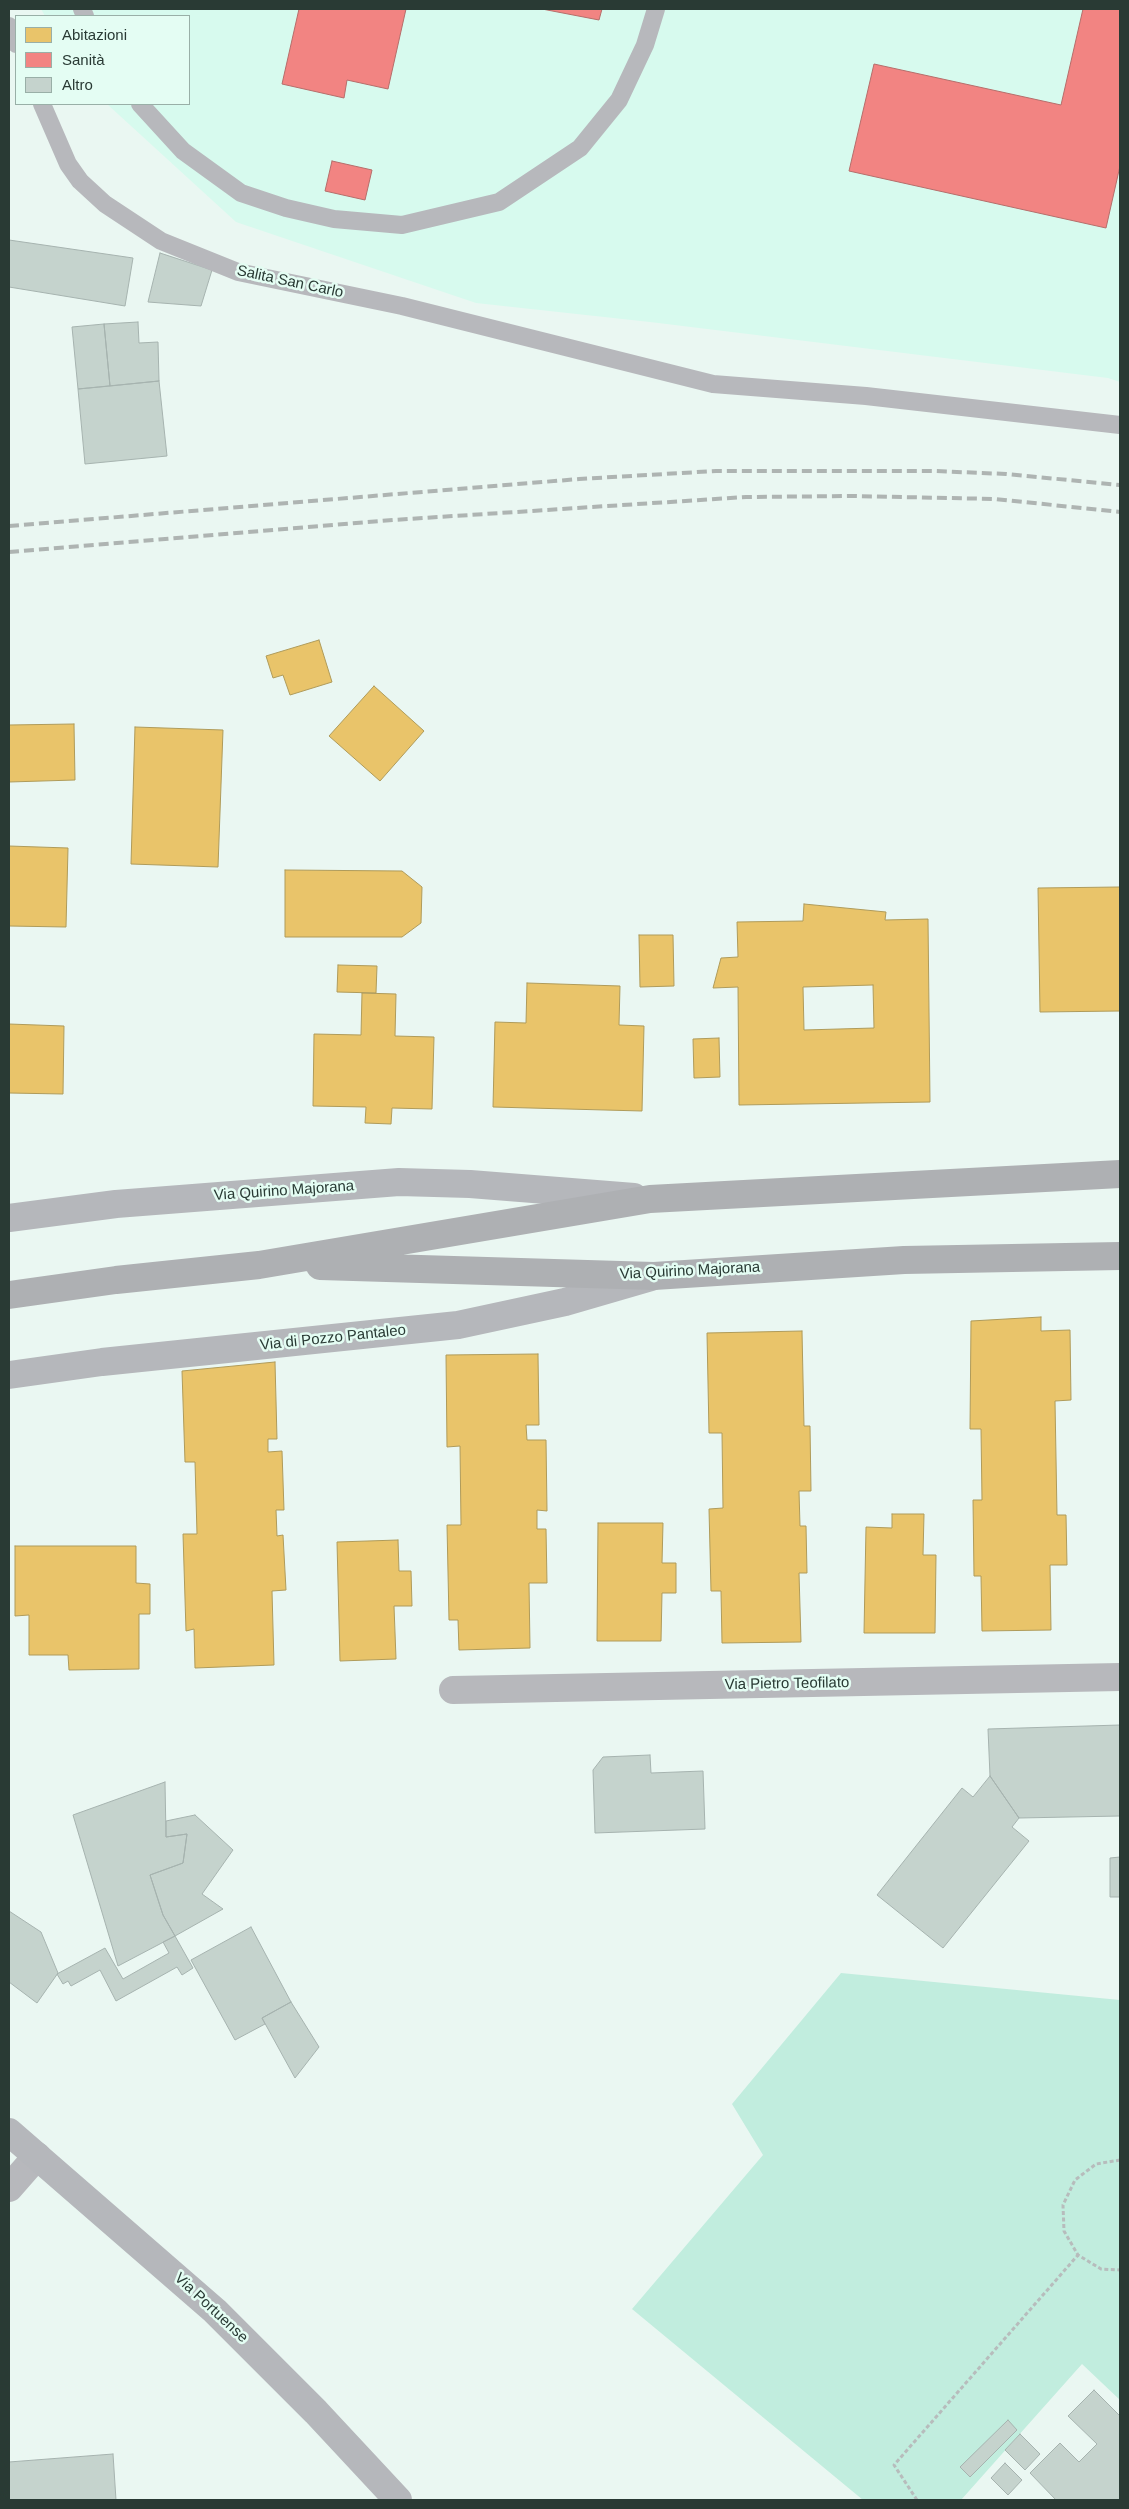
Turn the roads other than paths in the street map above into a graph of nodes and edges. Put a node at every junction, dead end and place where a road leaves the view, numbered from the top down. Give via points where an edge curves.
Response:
1 (656, 9) edge
2 (9, 26) edge
3 (15, 41) edge
4 (42, 105) edge
5 (141, 105) edge
6 (1120, 425) edge
7 (1120, 1174) edge
8 (650, 1199) junction
9 (9, 1218) edge
10 (1120, 1256) edge
11 (259, 1265) junction
12 (654, 1276) junction
13 (9, 1295) edge
14 (9, 1375) edge
15 (1120, 1677) edge
16 (453, 1690) dead end
17 (9, 2132) edge
18 (37, 2156) junction
19 (9, 2188) edge
20 (398, 2500) edge

1 - 5 lane via 645,44 619,100 580,148 498,202 402,225 334,220 241,192 183,151
2 - 3 lane
4 - 6 lane, Salita San Carlo via 68,164 80,181 105,204 160,241 238,272 402,306 713,384 866,396
7 - 8 main road, Via Quirino Majorana
8 - 9 street, Via Quirino Majorana via 470,1184 399,1182 116,1204
8 - 11 main road, Via Quirino Majorana
10 - 12 main road, Via Quirino Majorana via 904,1260
11 - 12 main road, Via Quirino Majorana
11 - 13 main road, Via Quirino Majorana
12 - 14 street, Via di Pozzo Pantaleo via 565,1302 458,1325 102,1362
15 - 16 street, Via Pietro Teofilato
17 - 18 street, Via Portuense
18 - 19 street
18 - 20 street, Via Portuense via 215,2311

